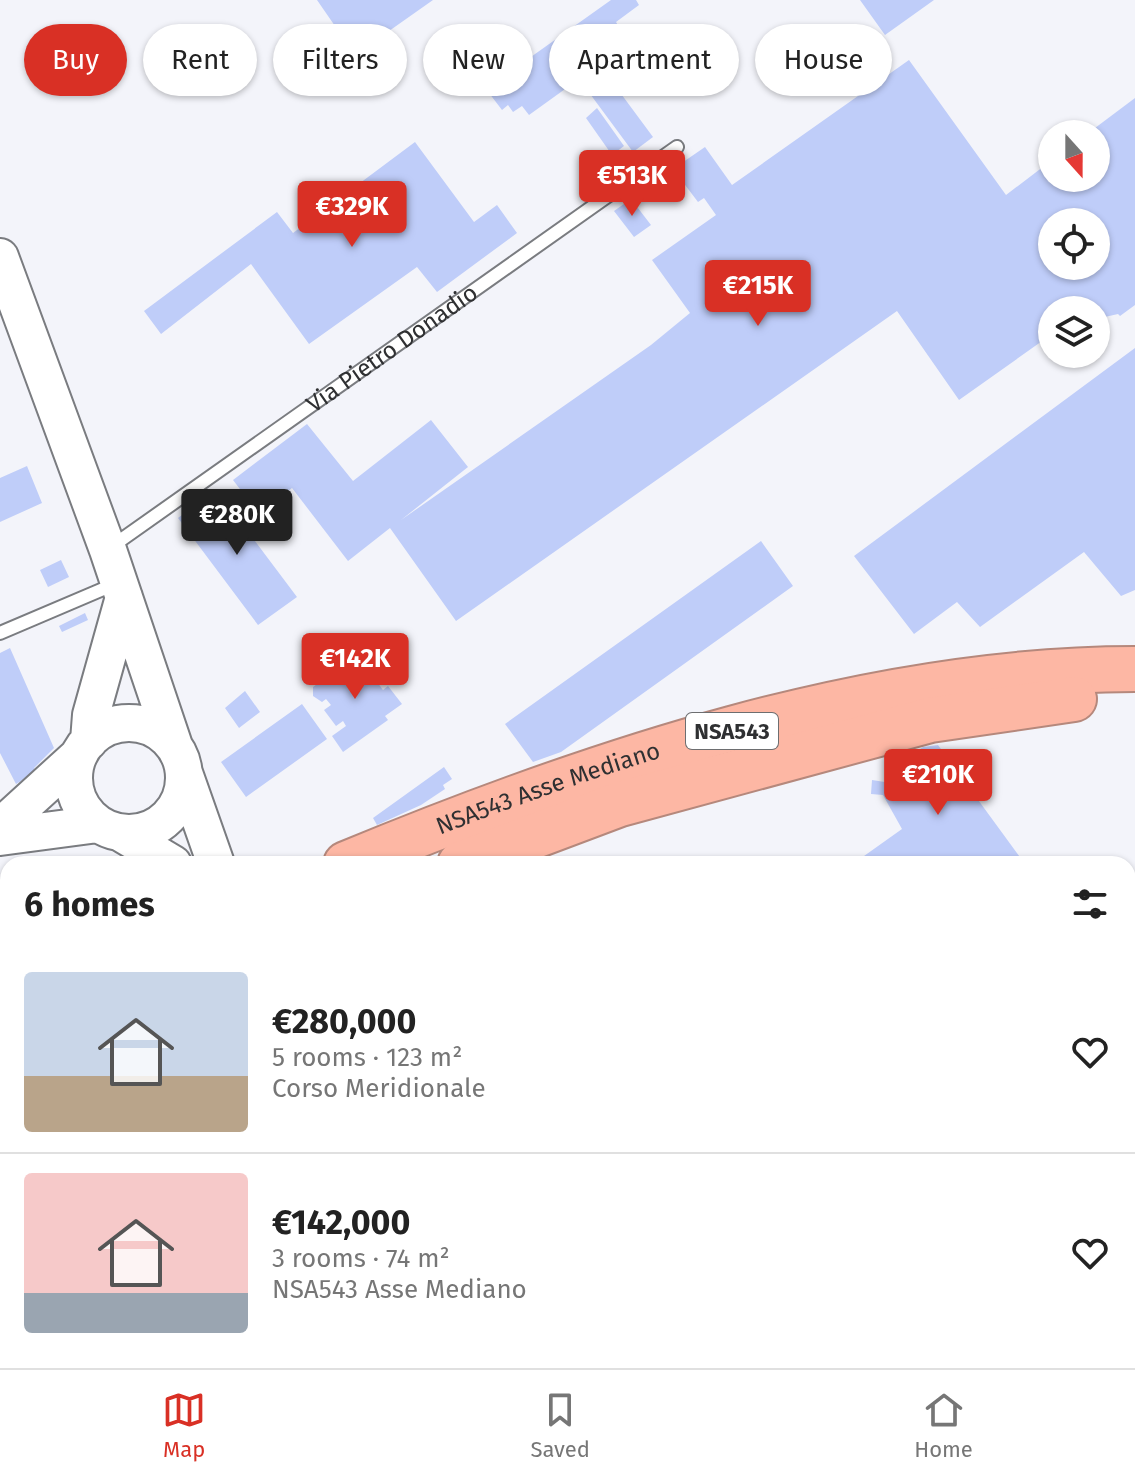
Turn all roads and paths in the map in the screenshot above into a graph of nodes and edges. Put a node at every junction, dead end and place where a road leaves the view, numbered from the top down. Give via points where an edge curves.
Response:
1 (677, 147) dead end
2 (0, 257) edge
3 (117, 576) junction
4 (0, 633) edge
5 (1135, 669) edge
6 (1135, 692) edge
7 (84, 748) junction
8 (179, 760) junction
9 (0, 827) edge
10 (109, 828) junction
11 (0, 837) edge
12 (159, 856) edge
13 (213, 856) edge
14 (365, 856) edge
15 (481, 856) edge

1 - 3 lane, Via Pietro Donadio
2 - 3 main road
3 - 4 lane, Via Pietro Donadio
3 - 7 main road
3 - 8 main road
5 - 14 highway, NSA543 Asse Mediano / NSA543 via 1081,670 883,693 637,756 454,819
6 - 15 highway, NSA543 Asse Mediano / NSA543 via 930,720 620,804
7 - 8 main road via 109,728 133,723 163,735
7 - 9 main road
7 - 10 main road via 74,781 76,793 88,815
8 - 10 main road via 183,789 167,818 153,828
8 - 13 main road
10 - 11 main road
10 - 12 main road

